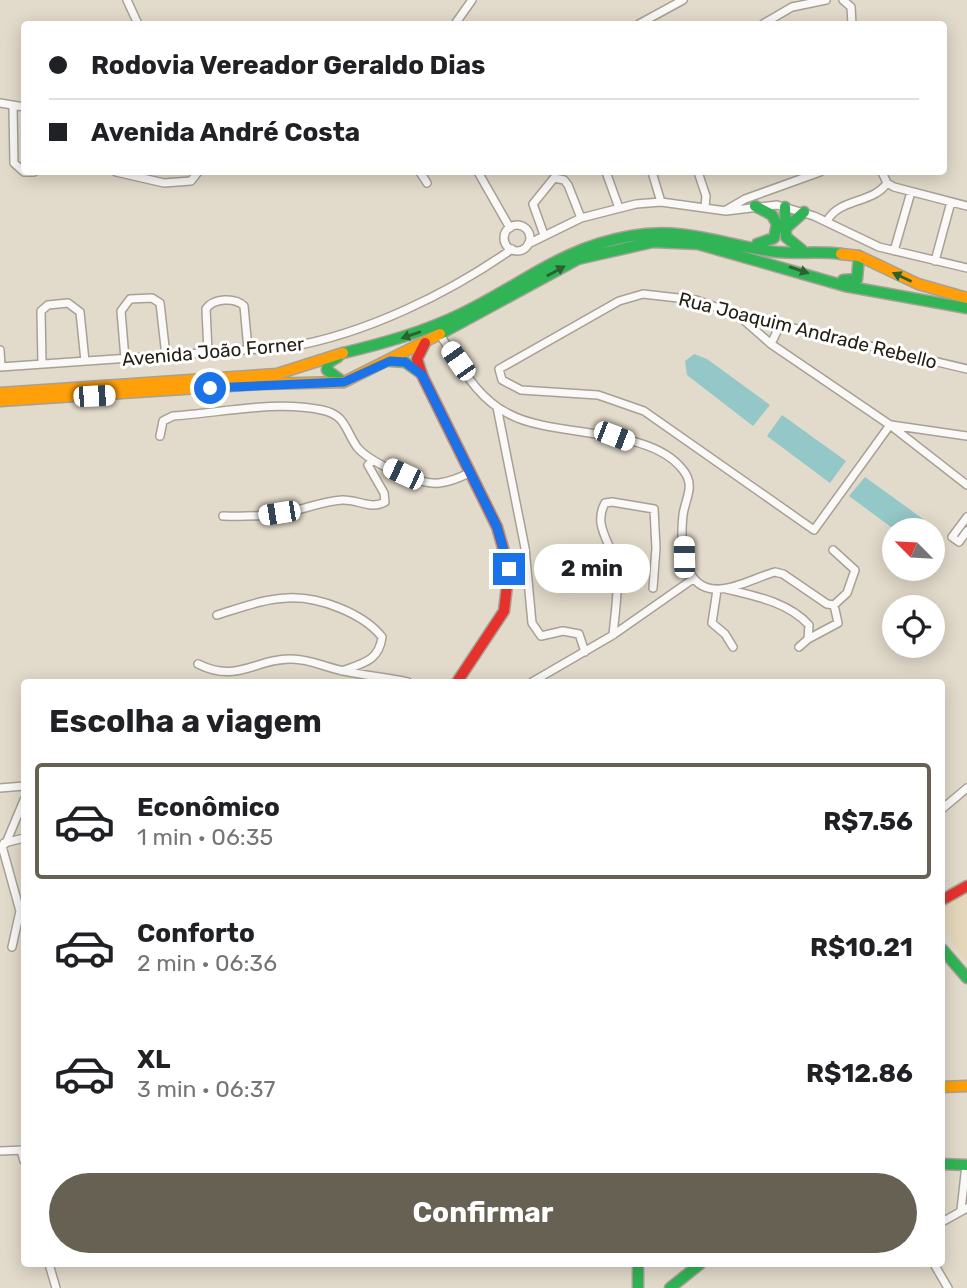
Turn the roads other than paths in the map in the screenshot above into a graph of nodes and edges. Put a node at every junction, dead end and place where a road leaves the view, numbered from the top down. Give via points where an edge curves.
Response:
1 (125, 0) edge
2 (472, 0) edge
3 (683, 0) edge
4 (825, 0) edge
5 (843, 0) edge
6 (136, 21) edge
7 (458, 21) edge
8 (644, 21) edge
9 (768, 21) edge
10 (852, 21) edge
11 (0, 103) edge
12 (13, 106) junction
13 (21, 107) edge
14 (21, 170) edge
15 (130, 175) edge
16 (196, 175) edge
17 (422, 175) edge
18 (478, 175) edge
19 (607, 175) edge
20 (653, 175) edge
21 (702, 175) edge
22 (811, 175) edge
23 (883, 175) edge
24 (427, 183) dead end
25 (887, 183) junction
26 (780, 186) junction
27 (766, 191) junction
28 (911, 192) junction
29 (661, 202) junction
30 (951, 202) junction
31 (760, 206) junction
32 (781, 206) junction
33 (967, 206) edge
34 (705, 207) junction
35 (619, 208) junction
36 (726, 211) junction
37 (804, 212) junction
38 (581, 218) junction
39 (827, 221) junction
40 (510, 228) junction
41 (785, 229) junction
42 (545, 232) junction
43 (529, 233) junction
44 (528, 244) junction
45 (738, 244) junction
46 (509, 246) junction
47 (894, 251) junction
48 (808, 253) junction
49 (859, 257) junction
50 (935, 261) junction
51 (967, 268) edge
52 (826, 279) junction
53 (967, 298) edge
54 (967, 308) edge
55 (738, 316) junction
56 (780, 325) junction
57 (440, 335) junction
58 (425, 343) junction
59 (771, 344) junction
60 (248, 349) junction
61 (0, 350) edge
62 (349, 351) junction
63 (208, 352) junction
64 (166, 356) junction
65 (125, 359) junction
66 (85, 361) junction
67 (390, 361) junction
68 (42, 364) junction
69 (1, 367) edge
70 (967, 369) edge
71 (422, 375) junction
72 (344, 382) junction
73 (0, 393) edge
74 (0, 401) edge
75 (497, 407) junction
76 (890, 425) junction
77 (160, 436) dead end
78 (967, 436) edge
79 (373, 460) junction
80 (469, 473) junction
81 (967, 485) edge
82 (223, 516) dead end
83 (967, 517) edge
84 (967, 531) edge
85 (833, 550) dead end
86 (693, 579) junction
87 (653, 587) dead end
88 (721, 589) junction
89 (834, 605) junction
90 (217, 615) dead end
91 (613, 635) junction
92 (808, 639) junction
93 (733, 647) dead end
94 (799, 647) dead end
95 (585, 652) junction
96 (198, 664) dead end
97 (342, 671) junction
98 (390, 679) edge
99 (459, 679) edge
100 (537, 679) edge
101 (21, 786) edge
102 (0, 788) edge
103 (967, 788) edge
104 (21, 806) edge
105 (945, 806) edge
106 (21, 839) edge
107 (2, 845) edge
108 (967, 886) edge
109 (945, 898) edge
110 (12, 947) dead end
111 (945, 952) edge
112 (967, 978) edge
113 (967, 1086) edge
114 (945, 1087) edge
115 (21, 1150) edge
116 (0, 1151) edge
117 (945, 1164) edge
118 (966, 1165) edge
119 (964, 1209) edge
120 (945, 1221) edge
121 (50, 1267) edge
122 (638, 1267) edge
123 (696, 1267) edge
124 (935, 1267) edge
125 (686, 1275) junction
126 (56, 1288) edge
127 (638, 1288) edge
128 (670, 1288) edge
129 (679, 1288) edge
130 (948, 1288) edge

1 - 6 street
2 - 7 street
3 - 8 street
4 - 9 street via 792,7
5 - 10 street via 851,8
11 - 12 street
12 - 13 street
12 - 14 street via 14,163
15 - 16 street via 185,183
17 - 24 street
18 - 40 street
19 - 35 street
20 - 29 street
21 - 34 street
22 - 26 street
23 - 25 street
25 - 28 street
25 - 39 street via 874,194 834,211
26 - 27 street
26 - 32 street via 772,196
27 - 31 street
27 - 36 street
28 - 30 street
28 - 47 street
29 - 34 street
29 - 35 street
30 - 33 street
30 - 50 street
31 - 32 street
31 - 36 street
31 - 45 main road via 776,219 777,232 764,244
32 - 37 street
32 - 41 main road
34 - 36 street
35 - 38 street
37 - 39 street
37 - 41 main road
38 - 42 street
38 - 42 street via 568,185 554,178 533,204
39 - 47 street
40 - 43 street via 520,225
40 - 46 street via 505,235
41 - 48 main road via 791,244
42 - 43 street
42 - 44 street
43 - 44 street
44 - 46 street via 522,250
45 - 48 main road
45 -> 62 main road via 676,233 602,243 564,255 435,327
46 - 60 street, Avenida João Forner via 492,263 353,332 322,341
47 - 50 street
48 - 49 main road
49 - 52 main road via 857,279
53 -> 49 main road via 918,284
50 - 51 street
52 - 54 main road
57 -> 52 main road via 578,259 631,245 698,244 774,261
55 - 56 street, Rua Joaquim Andrade Rebello
55 - 59 street
55 - 76 street, Rua Joaquim Andrade Rebello via 696,300 643,294 619,301 499,369 502,380 515,389 598,395 644,411 814,530
56 - 59 street
56 - 70 street, Rua Joaquim Andrade Rebello
57 - 58 main road
57 - 75 street via 464,374
58 - 67 main road
58 - 71 main road via 417,359
59 - 76 street
60 - 63 street, Avenida João Forner
60 - 63 street via 244,306 236,300 214,302 206,309
61 - 69 street
62 - 72 main road via 327,366 331,376
62 - 73 main road via 257,377
63 - 64 street, Avenida João Forner
64 - 65 street, Avenida João Forner
64 - 65 street via 160,303 152,298 130,299 121,311
65 - 66 street, Avenida João Forner
66 - 68 street, Avenida João Forner
66 - 68 street via 80,312 68,303 48,305 41,311
67 - 71 main road via 405,362
67 - 72 main road
68 - 69 street, Avenida João Forner
71 - 80 main road
72 - 74 main road
75 - 86 street via 550,426 614,436 677,463 690,490 683,515 684,557
75 - 95 street via 525,548 532,624 541,636 563,631 579,634
76 - 78 street
76 - 81 street
77 - 79 street via 163,421 173,416 283,408 321,410 341,418 357,447
79 - 80 street via 437,484
79 - 82 street via 368,466 384,493 381,505 329,501 265,516
80 - 99 main road via 502,540 510,581 504,611
83 - 84 street via 952,537 959,542
85 - 89 street via 855,570 847,593
86 - 88 street via 702,587
86 - 91 street
87 - 91 street via 654,509 605,503 600,522 615,559
88 - 89 street via 775,572
88 - 92 street via 776,603 795,613 808,624
88 - 93 street via 712,623
89 - 92 street via 838,623
90 - 97 street via 289,598 346,611 382,636 380,652 371,660
91 - 95 street
92 - 94 street
95 - 100 street
96 - 97 street via 211,671 241,672 301,659
97 - 98 street
101 - 102 street
103 - 105 street
104 - 107 street
106 - 107 street
107 - 110 street via 20,911
108 - 109 main road
111 - 112 main road
113 - 114 main road
115 - 116 street
117 - 118 main road
118 - 119 street
119 - 120 street
121 - 126 street
122 - 127 main road
123 - 125 main road
124 - 130 street
125 - 128 main road
125 - 129 main road

